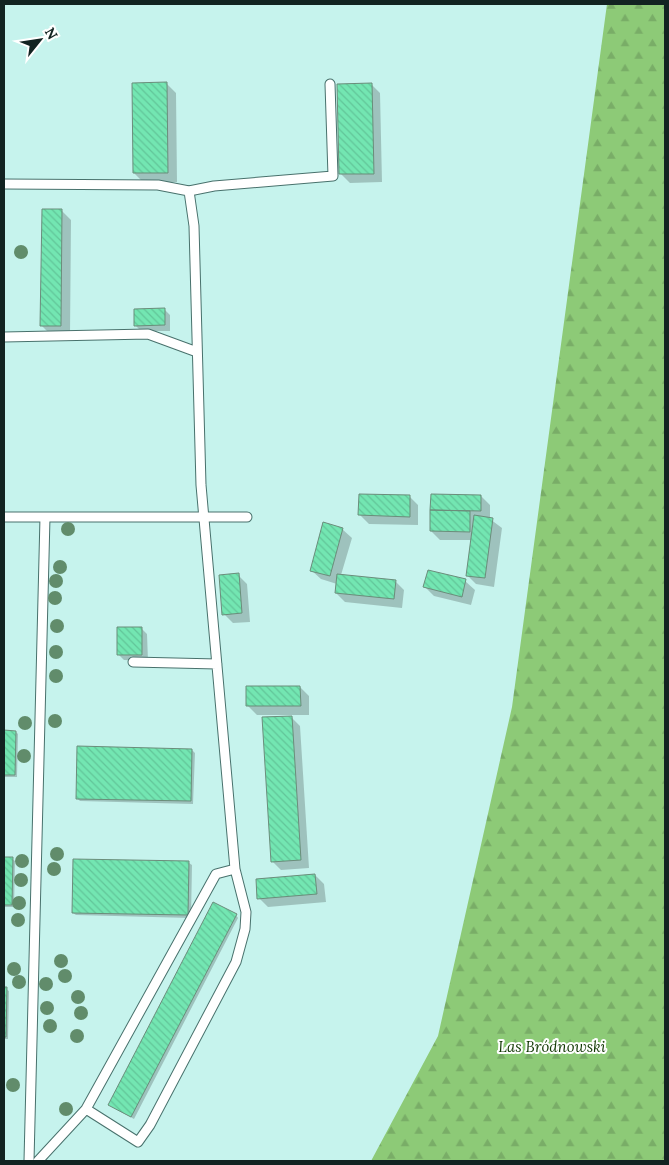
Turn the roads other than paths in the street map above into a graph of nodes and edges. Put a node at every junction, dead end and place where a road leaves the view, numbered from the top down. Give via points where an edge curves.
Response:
1 (330, 84) dead end
2 (4, 184) edge
3 (190, 190) junction
4 (4, 337) edge
5 (197, 352) junction
6 (4, 517) edge
7 (45, 517) junction
8 (203, 517) junction
9 (247, 517) dead end
10 (133, 662) dead end
11 (217, 664) junction
12 (235, 869) junction
13 (86, 1109) junction
14 (29, 1161) edge
15 (38, 1161) edge

1 - 3 lane via 333,176
2 - 3 lane via 158,185
3 - 5 lane
4 - 5 lane via 148,334
5 - 8 lane
6 - 7 lane
7 - 8 lane
7 - 14 lane
8 - 9 lane
8 - 11 lane
10 - 11 lane
11 - 12 lane
12 - 13 lane via 216,874
12 - 13 lane via 246,912 236,962 150,1125 138,1142
13 - 15 lane

